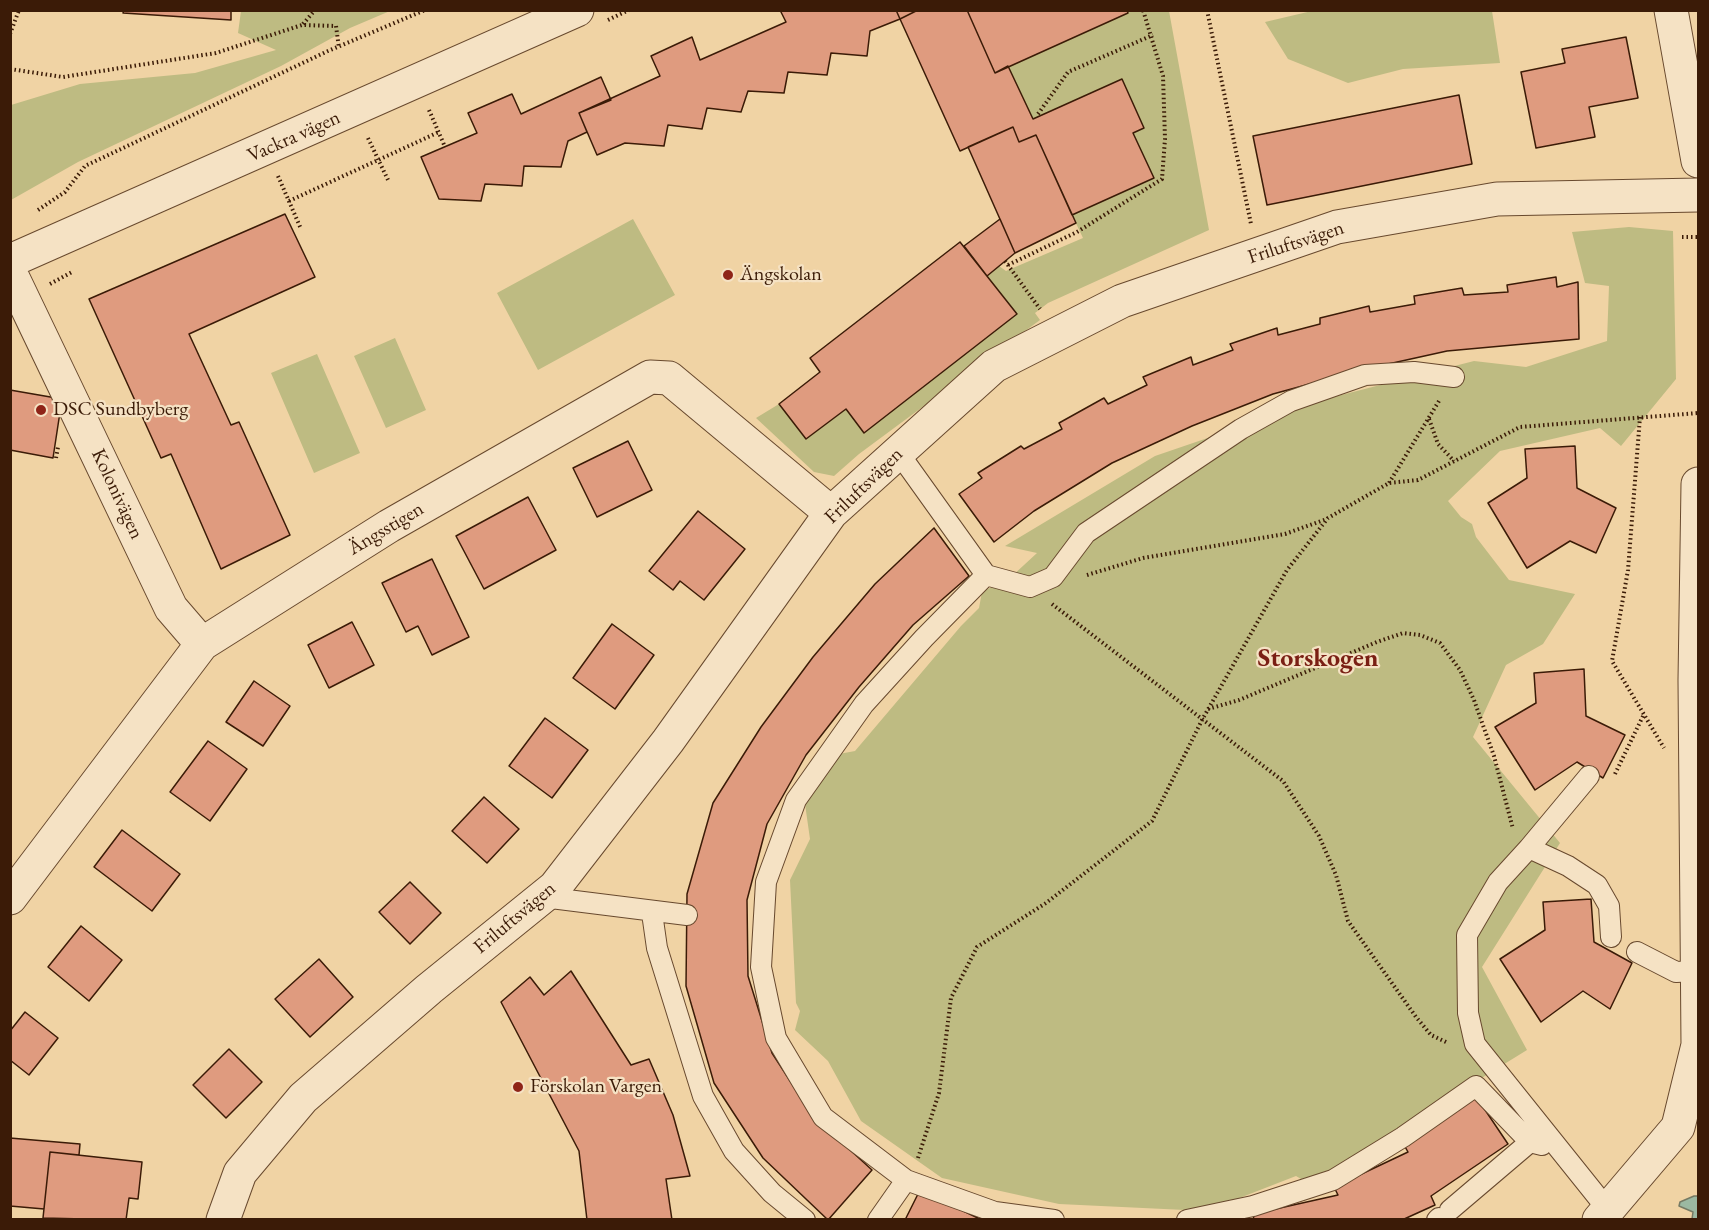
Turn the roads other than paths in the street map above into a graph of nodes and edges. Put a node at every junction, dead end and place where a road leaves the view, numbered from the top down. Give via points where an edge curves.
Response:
1 (577, 10) edge
2 (1671, 10) edge
3 (1698, 160) edge
4 (1698, 195) edge
5 (10, 261) edge
6 (10, 272) edge
7 (1454, 377) road end
8 (898, 452) junction
9 (1698, 484) edge
10 (831, 513) junction
11 (986, 575) junction
12 (202, 644) junction
13 (1589, 776) road end
14 (1528, 848) junction
15 (543, 897) junction
16 (10, 898) edge
17 (652, 913) junction
18 (687, 915) dead end
19 (1611, 937) dead end
20 (1638, 952) dead end
21 (1696, 971) junction
22 (1688, 1128) edge
23 (1530, 1142) junction
24 (1561, 1151) junction
25 (906, 1180) junction
26 (1603, 1215) edge
27 (1442, 1216) edge
28 (223, 1220) edge
29 (805, 1220) edge
30 (878, 1220) edge
31 (1054, 1220) edge
32 (1187, 1220) edge

1 - 5 street, Vackra vägen
2 - 3 street
4 - 8 street, Friluftsvägen via 1497,200 1337,227 1122,301 1058,333 994,366
6 - 12 street, Kolonivägen via 171,608
7 - 11 lane via 1414,372 1365,375 1292,401 1241,429 1086,533 1053,577 1030,587
8 - 10 street, Friluftsvägen
8 - 11 lane
9 - 21 street
10 - 12 street, Ängsstigen via 669,378 650,377 389,526
10 - 15 street, Friluftsvägen via 668,741 555,887
11 - 25 lane via 864,704 796,800 756,921 776,1038 823,1117
12 - 16 street, Ängsstigen
13 - 14 lane
14 - 19 lane via 1568,866 1597,885 1609,906
14 - 24 lane via 1498,882 1467,934 1468,1013 1476,1044
15 - 17 lane
15 - 28 street, Friluftsvägen via 303,1098 240,1173
17 - 18 lane
17 - 29 lane via 657,948 703,1096 734,1151 772,1193
20 - 21 lane via 1676,972
21 - 22 street via 1698,1045
22 - 26 street
23 - 24 lane
23 - 27 lane
23 - 32 lane via 1476,1086 1404,1137 1333,1180 1252,1206
24 - 26 lane
25 - 30 lane
25 - 31 lane via 995,1212

